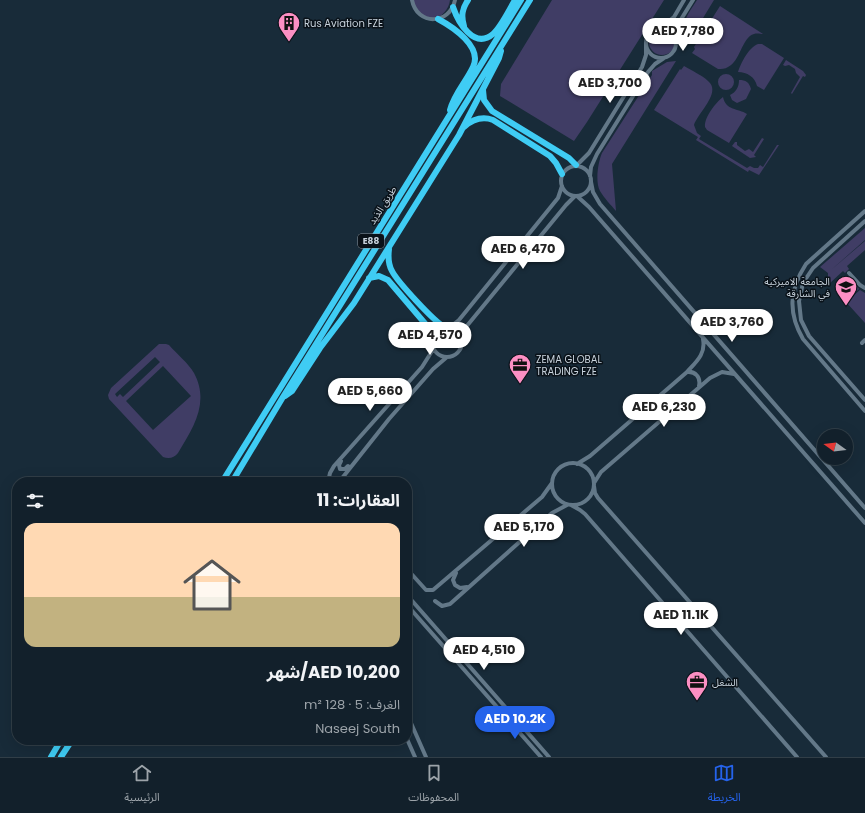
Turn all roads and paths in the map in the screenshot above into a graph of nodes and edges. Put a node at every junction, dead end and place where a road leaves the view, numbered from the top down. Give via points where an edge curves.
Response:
1 (412, 0) edge
2 (455, 0) edge
3 (468, 0) edge
4 (515, 0) edge
5 (521, 0) edge
6 (530, 0) edge
7 (684, 0) edge
8 (693, 0) edge
9 (453, 8) junction
10 (438, 19) junction
11 (660, 28) junction
12 (465, 30) junction
13 (676, 38) junction
14 (646, 43) junction
15 (501, 46) junction
16 (664, 58) junction
17 (484, 86) junction
18 (449, 116) junction
19 (459, 135) junction
20 (576, 165) junction
21 (562, 174) junction
22 (590, 176) junction
23 (591, 182) junction
24 (562, 186) junction
25 (576, 196) junction
26 (865, 211) edge
27 (865, 221) edge
28 (389, 246) junction
29 (849, 273) dead end
30 (369, 278) junction
31 (865, 288) edge
32 (447, 328) junction
33 (702, 337) junction
34 (433, 338) junction
35 (461, 339) junction
36 (434, 348) junction
37 (447, 356) junction
38 (687, 372) junction
39 (736, 375) junction
40 (699, 386) junction
41 (283, 397) junction
42 (865, 400) edge
43 (865, 411) edge
44 (347, 451) junction
45 (356, 459) junction
46 (577, 464) junction
47 (225, 477) edge
48 (235, 477) edge
49 (329, 477) edge
50 (342, 477) edge
51 (552, 483) junction
52 (594, 485) junction
53 (569, 505) junction
54 (865, 508) edge
55 (865, 523) edge
56 (463, 565) junction
57 (412, 575) edge
58 (476, 581) junction
59 (412, 601) edge
60 (435, 601) dead end
61 (412, 611) edge
62 (412, 725) edge
63 (58, 745) edge
64 (69, 745) edge
65 (410, 745) edge
66 (51, 757) edge
67 (62, 757) edge
68 (415, 757) edge
69 (426, 757) edge
70 (541, 757) edge
71 (549, 757) edge
72 (797, 757) edge
73 (826, 757) edge

1 - 10 street via 421,15 429,19
2 - 9 street
3 - 12 highway via 462,15
4 - 12 highway via 491,36 476,38
5 - 18 highway, طريق الذيد / E88
6 - 15 highway, طريق الذيد / E88
7 - 11 street via 674,17
8 - 13 street via 680,22
9 - 10 street via 447,15
9 - 12 highway
10 - 18 highway via 461,35 475,58 473,67 453,101
11 - 13 street via 668,29
11 - 14 street via 652,31
13 - 16 street via 675,50
14 - 16 street via 648,52 660,59
14 - 20 street via 646,56 642,67 589,153
15 - 17 highway via 499,58
15 - 41 highway, طريق الذيد / E88
16 - 22 street via 655,64 644,78 597,154
17 - 19 highway
17 - 20 highway via 484,100 492,111
18 - 47 highway, طريق الذيد / E88
19 - 21 highway via 473,120 494,120 550,156
19 - 28 highway
20 - 21 street via 568,167
20 - 22 street via 584,168
21 - 24 street
22 - 23 street
23 - 25 street via 585,192
23 - 54 street via 600,204
24 - 25 street via 567,193
24 - 32 street via 558,198 459,320
25 - 33 street via 589,207
25 - 35 street via 566,204 466,327
26 - 43 street via 806,264 799,274 792,296 794,318 803,339
27 - 42 street via 812,268 803,283 799,301 801,320 809,336
28 - 30 highway
28 - 32 highway via 388,262 393,274 435,321
29 - 31 street
30 - 34 highway via 379,276 388,280 428,326
30 - 41 highway via 349,311 320,348 292,391
32 - 34 street via 436,332
32 - 35 street via 458,332
33 - 38 street via 704,345 701,356
33 - 39 street
34 - 36 street
35 - 37 street via 459,350
36 - 37 street via 439,354
36 - 44 street via 425,362
37 - 45 street
38 - 40 street via 696,374 700,381
38 - 46 street via 590,456
39 - 40 street via 718,373
39 - 55 street
40 - 52 street via 601,472
41 - 48 highway, طريق الذيد / E88
44 - 45 street via 339,464 340,468 346,469
44 - 49 street via 332,468
45 - 50 street
46 - 51 street via 567,464 559,469
46 - 52 street via 590,472
51 - 53 street via 554,495
51 - 56 street via 542,497
52 - 53 street via 588,499 580,504
52 - 73 street via 598,498
53 - 58 street via 552,513
53 - 72 street via 585,514
56 - 57 street via 430,591
56 - 58 street via 454,576 455,585 464,588
58 - 60 street via 448,605 442,606
59 - 71 street
61 - 70 street
62 - 69 street
63 - 66 highway
64 - 67 highway
65 - 68 street

